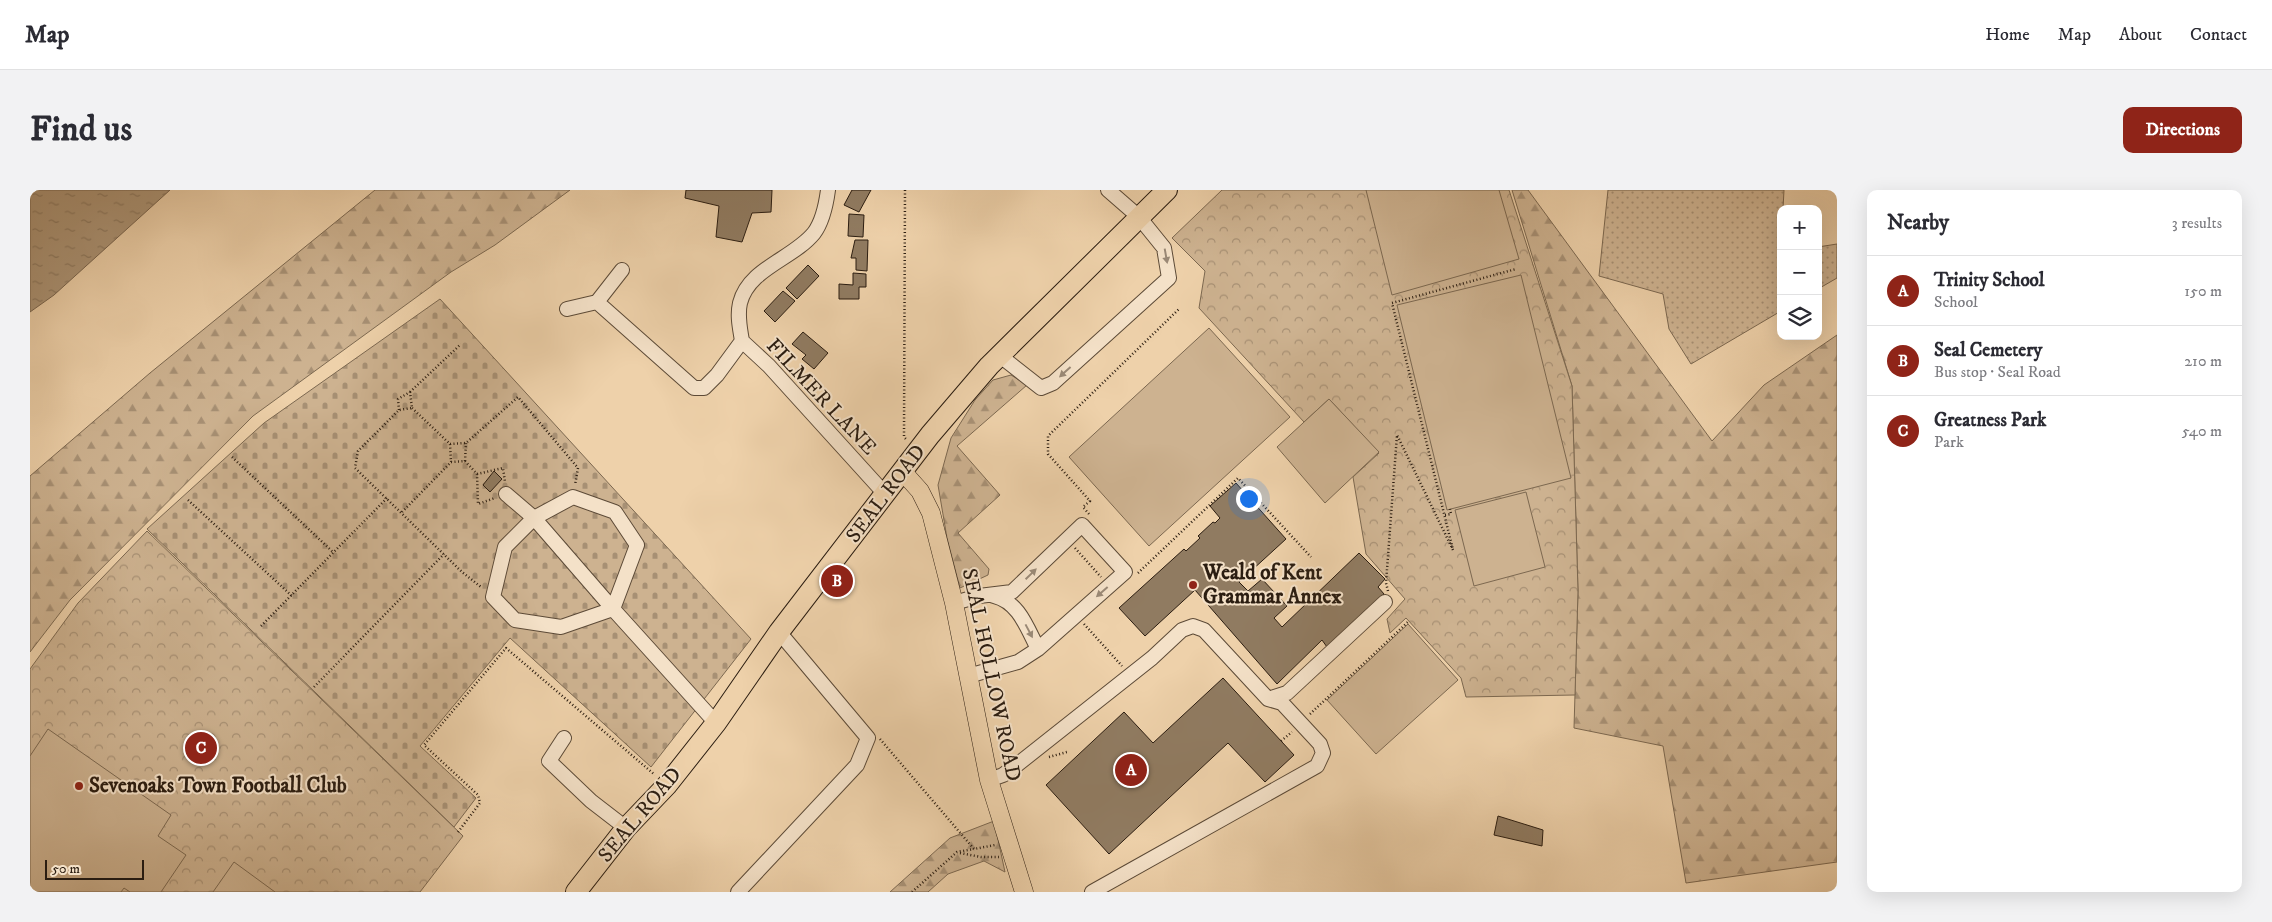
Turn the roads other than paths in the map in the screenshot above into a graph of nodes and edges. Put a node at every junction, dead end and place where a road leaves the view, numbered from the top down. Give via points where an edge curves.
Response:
1 (828, 190) edge
2 (1108, 190) edge
3 (1167, 190) edge
4 (1139, 217) junction
5 (622, 270) dead end
6 (597, 302) junction
7 (568, 309) dead end
8 (742, 341) junction
9 (1000, 355) junction
10 (903, 472) junction
11 (506, 494) road end
12 (886, 495) junction
13 (534, 518) junction
14 (991, 595) junction
15 (1386, 602) road end
16 (954, 603) junction
17 (613, 609) junction
18 (779, 632) junction
19 (1038, 649) junction
20 (968, 676) junction
21 (1268, 699) junction
22 (716, 723) junction
23 (564, 738) dead end
24 (989, 780) junction
25 (626, 828) junction
26 (576, 892) edge
27 (738, 892) edge
28 (1024, 892) edge
29 (1092, 892) edge

1 - 8 street via 826,208 814,232 795,251 763,270 745,290 738,316
2 - 4 street
3 - 4 highway, SEAL ROAD
4 - 9 highway, SEAL ROAD
4 -> 9 street via 1164,248 1169,278 1053,383 1041,388
5 - 6 street
6 - 7 street
6 - 8 street, FILMER LANE via 694,388 704,388 711,382
8 - 12 street, FILMER LANE via 769,366
9 - 10 highway, SEAL ROAD
10 - 12 highway, SEAL ROAD
10 - 16 main road, SEAL HOLLOW ROAD via 920,491 931,513
11 - 13 street
12 - 18 highway, SEAL ROAD
13 - 17 street
13 - 17 street via 573,497 615,512 636,545
13 - 17 street via 505,547 493,596 515,620 560,627
14 - 16 street
14 -> 19 street via 1011,602
14 -> 19 street via 1012,592 1082,526 1125,572
15 - 21 street via 1287,693
16 - 20 main road, SEAL HOLLOW ROAD
17 - 22 street
18 - 22 highway, SEAL ROAD
18 - 27 street via 868,738 857,764
19 - 20 street via 1018,662
20 - 24 main road, SEAL HOLLOW ROAD
21 - 24 street via 1204,630 1193,626 1182,630 1018,764
21 - 29 street via 1282,703 1320,744 1323,753 1317,766
22 - 25 highway, SEAL ROAD via 667,785
23 - 25 street via 549,761 591,801
24 - 28 main road, SEAL HOLLOW ROAD
25 - 26 highway, SEAL ROAD

